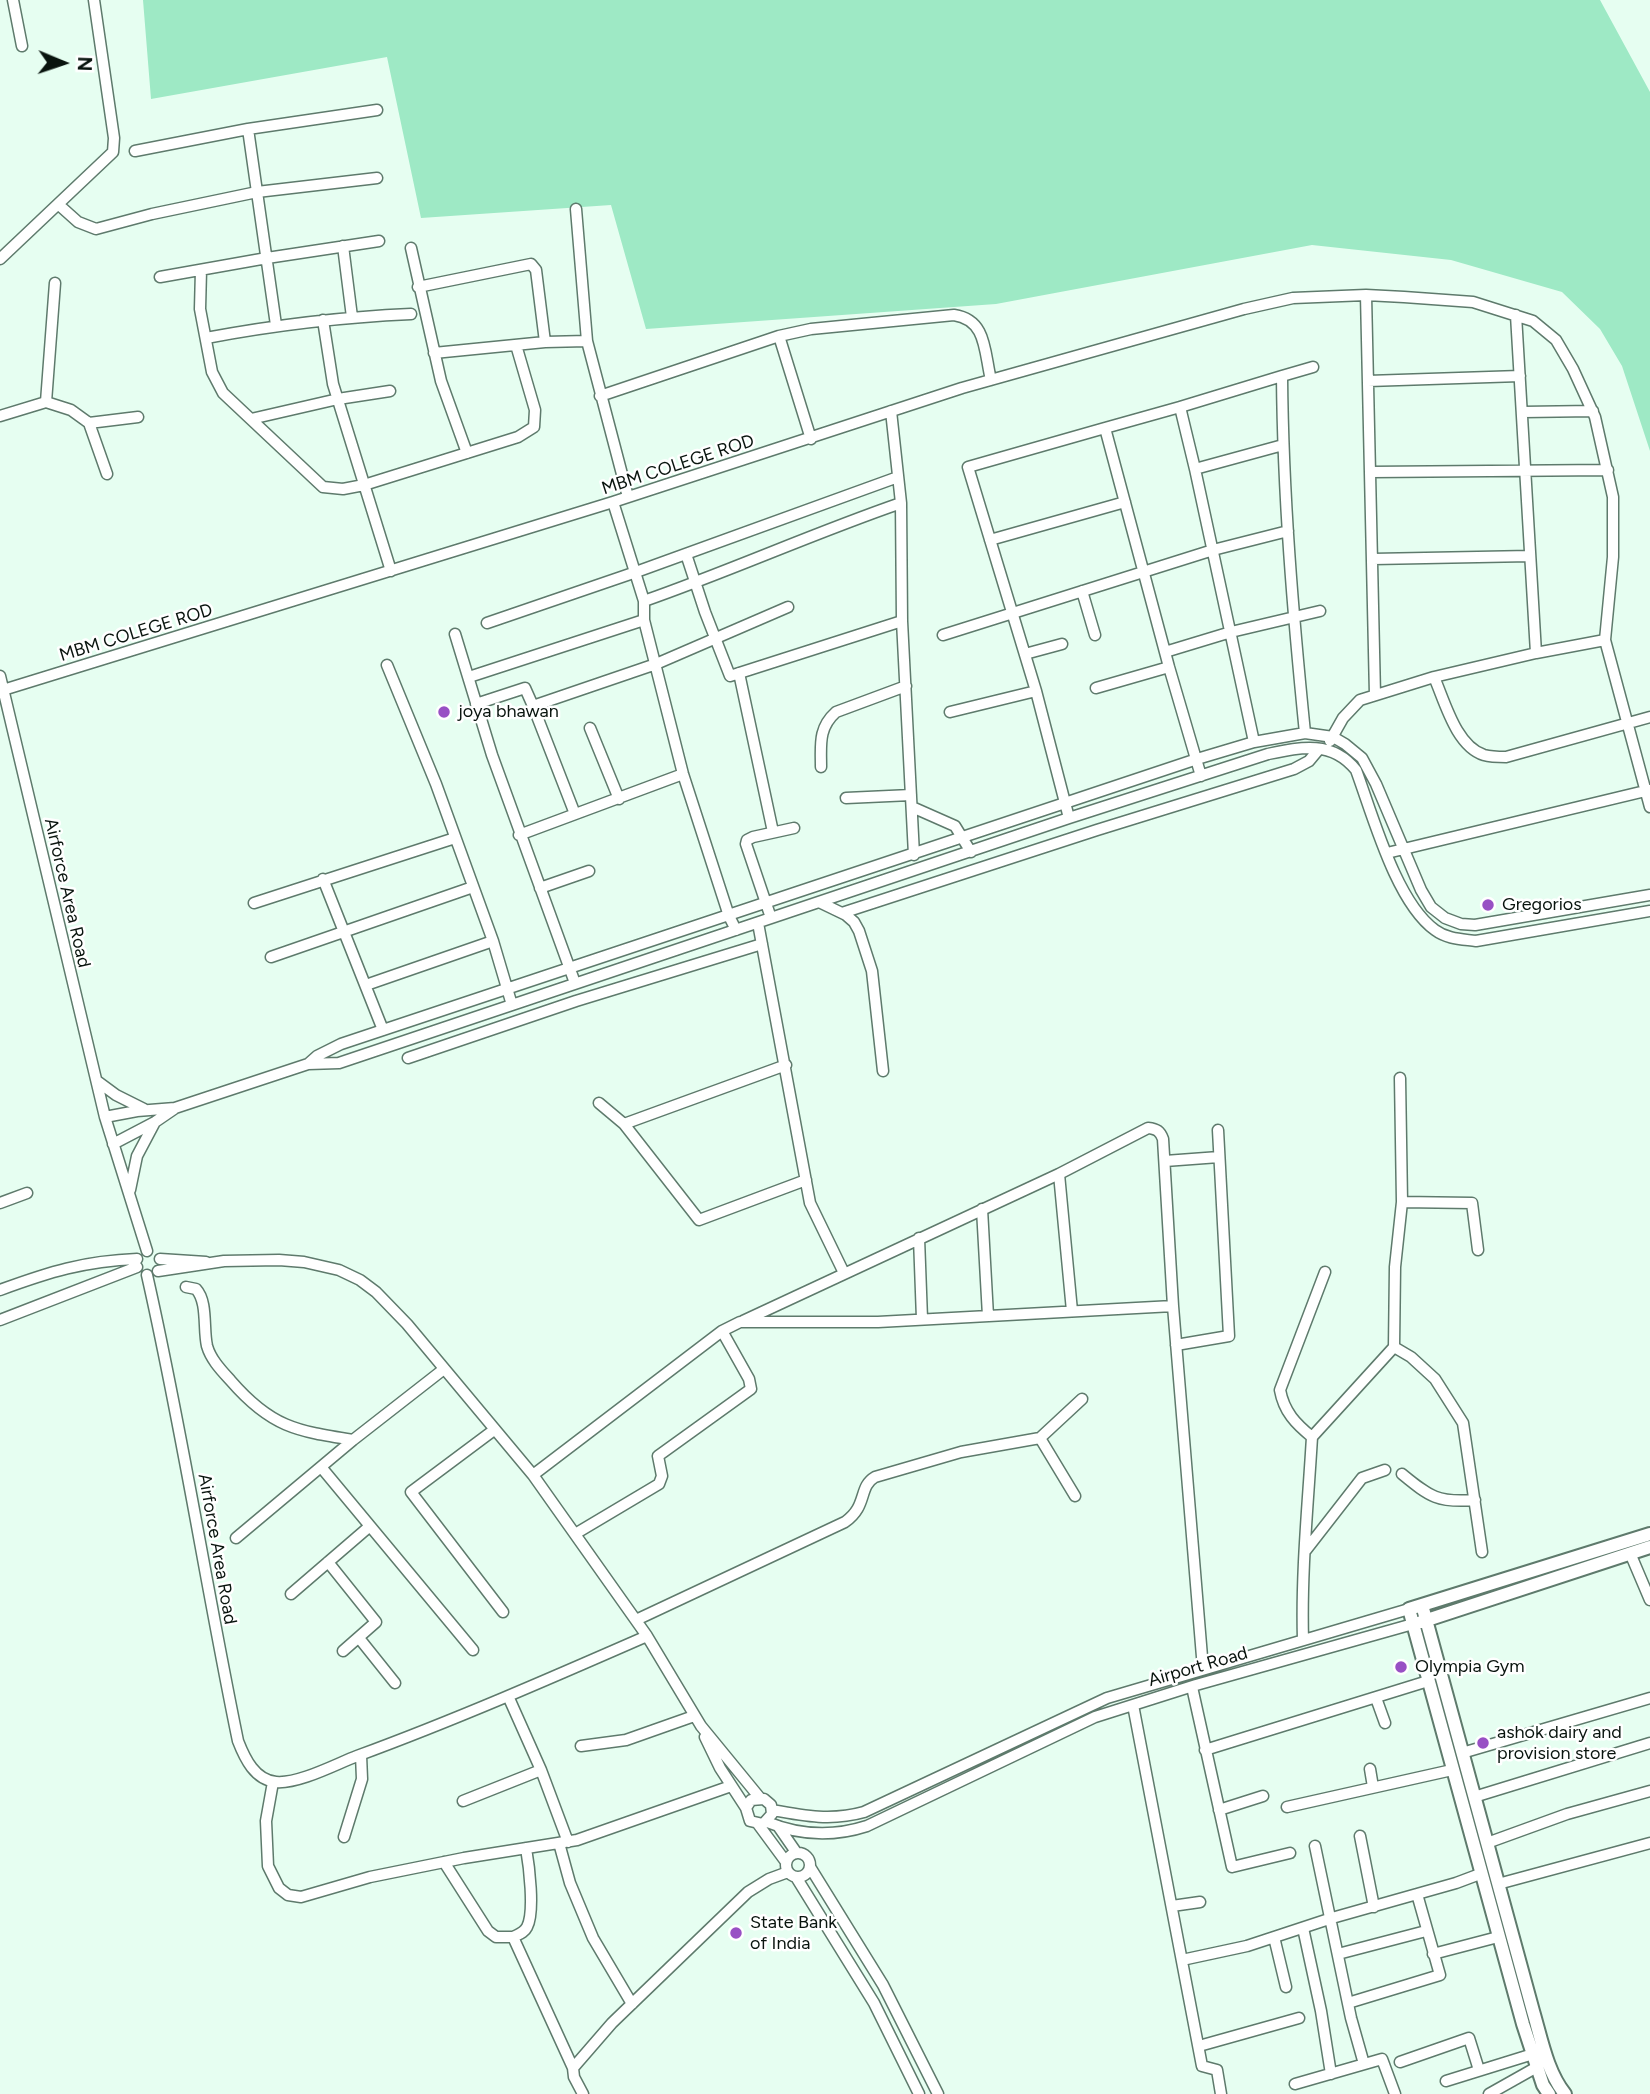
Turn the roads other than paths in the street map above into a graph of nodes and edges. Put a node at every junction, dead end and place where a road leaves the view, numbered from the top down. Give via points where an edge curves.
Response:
1 (13, 0) edge
2 (94, 0) edge
3 (22, 46) dead end
4 (377, 110) dead end
5 (248, 129) junction
6 (135, 152) dead end
7 (377, 178) dead end
8 (257, 192) junction
9 (59, 205) junction
10 (576, 209) dead end
11 (379, 241) dead end
12 (344, 246) junction
13 (411, 248) dead end
14 (267, 258) junction
15 (0, 259) edge
16 (201, 270) junction
17 (160, 277) dead end
18 (55, 284) dead end
19 (418, 287) junction
20 (1366, 295) junction
21 (411, 314) dead end
22 (1516, 315) junction
23 (352, 317) junction
24 (323, 320) junction
25 (276, 325) junction
26 (779, 336) junction
27 (206, 338) junction
28 (587, 341) junction
29 (545, 342) junction
30 (516, 345) junction
31 (435, 353) junction
32 (1313, 367) dead end
33 (1282, 376) junction
34 (1520, 376) junction
35 (991, 380) junction
36 (1368, 381) junction
37 (390, 391) dead end
38 (600, 396) junction
39 (338, 399) junction
40 (46, 402) junction
41 (1180, 407) junction
42 (891, 411) junction
43 (1592, 411) junction
44 (1523, 412) junction
45 (0, 416) edge
46 (138, 417) dead end
47 (251, 419) junction
48 (89, 423) junction
49 (1105, 428) junction
50 (811, 439) junction
51 (1283, 445) junction
52 (467, 453) junction
53 (1195, 469) junction
54 (1608, 470) junction
55 (1371, 472) junction
56 (1526, 472) junction
57 (107, 474) dead end
58 (898, 477) junction
59 (363, 485) junction
60 (628, 497) junction
61 (613, 502) junction
62 (1125, 502) junction
63 (901, 503) junction
64 (1288, 531) junction
65 (990, 540) junction
66 (1213, 550) junction
67 (686, 554) junction
68 (1530, 556) junction
69 (1373, 559) junction
70 (391, 571) junction
71 (636, 572) junction
72 (1143, 573) junction
73 (694, 583) junction
74 (1082, 591) junction
75 (644, 601) junction
76 (789, 607) dead end
77 (1320, 611) dead end
78 (1012, 612) junction
79 (1293, 617) junction
80 (644, 620) junction
81 (902, 621) junction
82 (487, 623) dead end
83 (1231, 632) junction
84 (455, 634) dead end
85 (943, 635) dead end
86 (1096, 635) dead end
87 (715, 638) junction
88 (1605, 640) junction
89 (1062, 644) dead end
90 (1165, 652) junction
91 (1536, 653) junction
92 (1025, 654) junction
93 (387, 664) dead end
94 (656, 664) junction
95 (1168, 667) junction
96 (739, 673) junction
97 (0, 676) edge
98 (469, 677) junction
99 (1434, 677) junction
100 (906, 686) junction
101 (1096, 688) dead end
102 (4, 690) junction
103 (1036, 691) junction
104 (1375, 695) junction
105 (476, 704) junction
106 (533, 706) junction
107 (950, 712) dead end
108 (1650, 716) edge
109 (1626, 722) junction
110 (590, 728) dead end
111 (1305, 733) junction
112 (1333, 737) junction
113 (1254, 742) junction
114 (1322, 749) junction
115 (1197, 759) junction
116 (821, 767) dead end
117 (683, 774) junction
118 (1202, 776) junction
119 (1161, 789) junction
120 (1648, 790) edge
121 (911, 795) junction
122 (846, 798) dead end
123 (619, 799) junction
124 (1065, 805) junction
125 (912, 807) junction
126 (1650, 807) edge
127 (1167, 808) junction
128 (575, 814) junction
129 (1069, 818) junction
130 (794, 828) dead end
131 (773, 832) junction
132 (519, 835) junction
133 (455, 838) junction
134 (964, 838) junction
135 (1403, 849) junction
136 (971, 852) junction
137 (1387, 853) junction
138 (914, 855) junction
139 (589, 871) dead end
140 (323, 879) junction
141 (473, 887) junction
142 (540, 888) junction
143 (1650, 895) edge
144 (819, 902) junction
145 (254, 903) dead end
146 (765, 903) junction
147 (1650, 911) edge
148 (842, 914) junction
149 (729, 916) junction
150 (771, 918) junction
151 (758, 923) junction
152 (736, 930) junction
153 (344, 932) junction
154 (493, 941) junction
155 (762, 944) junction
156 (271, 957) dead end
157 (569, 968) junction
158 (573, 984) junction
159 (366, 985) junction
160 (505, 989) junction
161 (576, 1001) junction
162 (512, 1005) junction
163 (383, 1030) junction
164 (408, 1058) dead end
165 (308, 1064) junction
166 (786, 1065) junction
167 (883, 1070) dead end
168 (1401, 1078) dead end
169 (96, 1081) junction
170 (599, 1103) dead end
171 (175, 1108) junction
172 (148, 1110) junction
173 (105, 1117) junction
174 (155, 1122) junction
175 (624, 1124) junction
176 (1218, 1130) dead end
177 (113, 1144) junction
178 (1219, 1157) junction
179 (1165, 1161) junction
180 (1059, 1174) junction
181 (806, 1180) junction
182 (27, 1193) dead end
183 (129, 1195) junction
184 (1402, 1202) junction
185 (0, 1203) edge
186 (982, 1209) junction
187 (919, 1238) junction
188 (1478, 1250) dead end
189 (146, 1251) junction
190 (160, 1259) junction
191 (210, 1262) junction
192 (137, 1263) junction
193 (158, 1271) junction
194 (1325, 1272) dead end
195 (844, 1273) junction
196 (147, 1275) junction
197 (186, 1287) dead end
198 (0, 1290) edge
199 (1173, 1306) junction
200 (1072, 1311) junction
201 (988, 1316) junction
202 (0, 1320) edge
203 (922, 1320) junction
204 (740, 1322) junction
205 (722, 1331) junction
206 (1176, 1345) junction
207 (1394, 1347) junction
208 (444, 1369) junction
209 (1082, 1399) dead end
210 (495, 1430) junction
211 (1040, 1437) junction
212 (1312, 1437) junction
213 (353, 1440) junction
214 (321, 1467) junction
215 (1385, 1470) dead end
216 (1402, 1474) dead end
217 (533, 1475) junction
218 (1075, 1496) dead end
219 (1475, 1500) junction
220 (370, 1526) junction
221 (575, 1534) junction
222 (1650, 1534) edge
223 (236, 1538) dead end
224 (1650, 1547) edge
225 (1306, 1550) junction
226 (1482, 1552) dead end
227 (1630, 1553) junction
228 (328, 1562) junction
229 (291, 1594) dead end
230 (1650, 1600) edge
231 (1416, 1607) junction
232 (503, 1612) dead end
233 (636, 1620) junction
234 (1420, 1622) junction
235 (647, 1636) junction
236 (359, 1638) junction
237 (1303, 1640) junction
238 (473, 1650) dead end
239 (343, 1651) dead end
240 (1203, 1669) junction
241 (1428, 1681) junction
242 (395, 1683) dead end
243 (1192, 1686) junction
244 (508, 1696) junction
245 (1376, 1698) junction
246 (1650, 1698) edge
247 (1133, 1705) junction
248 (694, 1716) junction
249 (1385, 1723) dead end
250 (702, 1726) junction
251 (1650, 1743) edge
252 (581, 1746) dead end
253 (1205, 1750) junction
254 (1462, 1753) junction
255 (360, 1755) junction
256 (1370, 1769) dead end
257 (541, 1770) junction
258 (1452, 1770) junction
259 (273, 1782) junction
260 (731, 1786) junction
261 (1373, 1787) junction
262 (1650, 1791) edge
263 (1263, 1796) dead end
264 (1474, 1797) junction
265 (760, 1798) junction
266 (463, 1801) dead end
267 (1287, 1807) dead end
268 (746, 1808) junction
269 (772, 1810) junction
270 (1219, 1810) junction
271 (763, 1823) junction
272 (778, 1826) junction
273 (1360, 1836) dead end
274 (344, 1837) dead end
275 (563, 1842) junction
276 (1487, 1843) junction
277 (1650, 1843) edge
278 (1315, 1846) dead end
279 (526, 1847) junction
280 (796, 1852) junction
281 (1290, 1853) dead end
282 (444, 1862) junction
283 (810, 1867) junction
284 (790, 1870) junction
285 (1480, 1874) junction
286 (1498, 1885) junction
287 (1417, 1894) junction
288 (1200, 1902) dead end
289 (1172, 1906) junction
290 (1374, 1908) junction
291 (1332, 1918) junction
292 (1303, 1928) junction
293 (1426, 1931) junction
294 (513, 1937) junction
295 (1274, 1937) junction
296 (1498, 1937) junction
297 (1338, 1954) junction
298 (1433, 1954) junction
299 (1182, 1960) junction
300 (1286, 1987) dead end
301 (1348, 2003) junction
302 (632, 2004) junction
303 (1299, 2018) dead end
304 (1199, 2046) junction
305 (1535, 2060) junction
306 (1400, 2062) dead end
307 (1364, 2064) junction
308 (573, 2068) junction
309 (1479, 2070) junction
310 (1331, 2074) junction
311 (1446, 2081) dead end
312 (1295, 2084) dead end
313 (583, 2094) edge
314 (919, 2094) edge
315 (937, 2094) edge
316 (1221, 2094) edge
317 (1395, 2094) edge
318 (1489, 2094) edge
319 (1549, 2094) edge
320 (1565, 2094) edge

1 - 3 street
2 - 9 street via 113,152
4 - 5 street
5 - 6 street
5 - 8 street
7 - 8 street
8 - 9 street via 96,229 78,222
8 - 14 street
9 - 15 street
10 - 28 street
11 - 12 street
12 - 14 street
12 - 23 street
13 - 19 street
14 - 16 street
14 - 25 street
16 - 17 street
16 - 27 street via 200,309
18 - 40 street
19 - 29 street via 531,264 536,270
19 - 31 street
20 - 22 street, MBM COLEGE ROD via 1473,302
20 - 35 street, MBM COLEGE ROD via 1293,298 1244,309
20 - 36 street
21 - 23 street
22 - 34 street
22 - 43 street, MBM COLEGE ROD via 1556,340
23 - 24 street
24 - 25 street
24 - 39 street
25 - 27 street
26 - 35 street via 897,319 968,317 978,327
26 - 38 street
26 - 50 street
27 - 47 street via 217,383
28 - 29 street
28 - 38 street
29 - 30 street
30 - 31 street
30 - 52 street via 535,410 534,427
31 - 52 street
32 - 33 street
33 - 41 street
33 - 51 street
34 - 36 street
34 - 44 street
35 - 42 street, MBM COLEGE ROD
36 - 55 street
37 - 39 street
38 - 60 street
39 - 47 street
39 - 59 street
40 - 45 street
40 - 48 street via 71,410
41 - 49 street
41 - 53 street
42 - 50 street, MBM COLEGE ROD
42 - 58 street
43 - 44 street
43 - 54 street, MBM COLEGE ROD
44 - 56 street
46 - 48 street
47 - 59 street via 323,488
48 - 57 street
49 - 62 street
49 - 65 street via 968,467
50 - 60 street, MBM COLEGE ROD
51 - 53 street
51 - 64 street
52 - 59 street
53 - 66 street
54 - 56 street
54 - 88 street, MBM COLEGE ROD via 1615,525
55 - 56 street
55 - 69 street
56 - 68 street
58 - 63 street
58 - 67 street
59 - 70 street
60 - 61 street, MBM COLEGE ROD
61 - 70 street, MBM COLEGE ROD
61 - 71 street
62 - 65 street
62 - 72 street
63 - 73 street
63 - 81 street
64 - 66 street
64 - 79 street
65 - 78 street
66 - 72 street
66 - 83 street
67 - 71 street
67 - 73 street
68 - 69 street
68 - 91 street
69 - 104 street
70 - 102 street, MBM COLEGE ROD
71 - 75 street
71 - 82 street
72 - 74 street
72 - 90 street
73 - 75 street
73 - 87 street
74 - 78 street
74 - 86 street
75 - 80 street
76 - 87 street
77 - 79 street
78 - 85 street
78 - 92 street
79 - 83 street
79 - 111 street
80 - 94 street
80 - 98 street
81 - 96 street
81 - 100 street
83 - 90 street
83 - 113 street
84 - 98 street
87 - 94 street
87 - 96 street via 730,676
88 - 91 street
88 - 109 street, MBM COLEGE ROD
89 - 92 street
90 - 95 street
91 - 99 street
92 - 103 street
93 - 133 street
94 - 106 street
94 - 117 street
95 - 101 street
95 - 115 street
96 - 131 street
97 - 102 street, Airforce Area Road
98 - 105 street
99 - 104 street
99 - 109 street via 1458,731 1482,754 1506,757
100 - 116 street via 835,712 820,734
100 - 121 street
102 - 169 street, Airforce Area Road
103 - 107 street
103 - 124 street
104 - 112 street via 1350,708
105 - 106 street via 525,688
105 - 132 street
106 - 128 street
108 - 109 street
109 - 120 street, MBM COLEGE ROD
110 - 123 street
111 - 112 street
111 - 113 street
112 - 114 street
112 - 135 street via 1362,758
113 - 115 street
114 - 118 street via 1268,754
114 - 127 street via 1294,769
114 - 137 street via 1339,754 1356,771
115 - 118 street
115 - 124 street
117 - 123 street
117 - 149 street
118 - 119 street
119 - 127 street
119 - 129 street
120 - 126 street, MBM COLEGE ROD
120 - 135 street
121 - 122 street
121 - 125 street
123 - 128 street
124 - 129 street
124 - 134 street
125 - 134 street via 949,822
125 - 138 street
127 - 148 street
128 - 132 street
129 - 136 street
130 - 131 street
131 - 146 street via 752,837 746,844
132 - 142 street
133 - 140 street
133 - 141 street
134 - 136 street
134 - 138 street
135 - 137 street
135 - 143 street via 1431,907 1461,924
136 - 144 street
137 - 147 street via 1418,915 1452,939 1476,941
138 - 146 street
139 - 142 street
140 - 145 street
140 - 153 street
141 - 153 street
141 - 154 street
142 - 157 street
144 - 148 street
144 - 150 street
146 - 149 street
146 - 150 street
148 - 167 street via 859,931 872,971
149 - 152 street
149 - 157 street
150 - 151 street
151 - 152 street
151 - 155 street
152 - 158 street
153 - 156 street
153 - 159 street
154 - 159 street
154 - 160 street
155 - 161 street
155 - 166 street
157 - 158 street
157 - 160 street
158 - 161 street
158 - 162 street
159 - 163 street
160 - 162 street
160 - 163 street
161 - 164 street
162 - 165 street via 338,1063
163 - 165 street via 341,1044
165 - 171 street
166 - 175 street
166 - 181 street
168 - 184 street
169 - 172 street
169 - 173 street, Airforce Area Road
170 - 175 street
171 - 172 street
171 - 174 street
172 - 173 street
173 - 177 street, Airforce Area Road
174 - 177 street
174 - 183 street via 137,1156
175 - 181 street via 699,1220
176 - 178 street
177 - 183 street, Airforce Area Road
178 - 179 street
178 - 206 street via 1229,1336
179 - 180 street via 1160,1132 1148,1128
179 - 199 street
180 - 186 street
180 - 200 street
181 - 195 street via 810,1203
182 - 185 street
183 - 189 street, Airforce Area Road
184 - 188 street via 1472,1203
184 - 207 street
186 - 187 street
186 - 201 street
187 - 195 street
187 - 203 street
189 - 190 street via 155,1252
189 - 192 street
190 - 191 street
190 - 193 street
191 - 193 street
191 - 208 street via 304,1262 360,1280 407,1324
192 - 196 street
192 - 198 street via 101,1260 54,1270
192 - 202 street
193 - 196 street
194 - 212 street via 1280,1390 1294,1422
195 - 204 street
196 - 259 street, Airforce Area Road via 239,1741 251,1767
197 - 213 street via 196,1289 201,1297 211,1356 246,1398 281,1424
199 - 200 street
199 - 206 street
200 - 201 street
201 - 203 street
203 - 204 street
204 - 205 street
205 - 217 street
205 - 221 street via 751,1389 657,1456 662,1476 659,1484
206 - 240 street
207 - 212 street
207 - 219 street via 1435,1379 1463,1423
208 - 210 street
208 - 213 street
209 - 211 street
210 - 217 street
210 - 232 street via 411,1492
211 - 218 street
211 - 233 street via 961,1452 875,1477 864,1487 854,1516 845,1522
212 - 225 street
213 - 214 street
214 - 220 street
214 - 223 street
215 - 225 street via 1362,1478
216 - 219 street via 1426,1493 1448,1502
217 - 221 street
219 - 226 street
220 - 228 street
220 - 238 street
221 - 233 street
222 - 231 main road, Airport Road
224 - 227 main road, Airport Road
225 - 237 street via 1301,1584
227 - 230 street
227 - 234 main road, Airport Road
228 - 229 street
228 - 236 street via 376,1622
231 - 234 main road
231 - 237 street, Airport Road
233 - 235 street
234 - 241 main road
234 - 243 street, Airport Road
234 - 254 main road
235 - 244 street
235 - 248 street
236 - 239 street
236 - 242 street
237 - 240 street, Airport Road
240 - 269 street, Airport Road via 1107,1698 864,1811 831,1818
241 - 245 street
241 - 258 main road
243 - 247 street, Airport Road
243 - 253 street
244 - 255 street
244 - 257 street
245 - 249 street
245 - 253 street
246 - 254 street
247 - 272 street, Airport Road via 1095,1717 867,1826 820,1834
247 - 289 street
248 - 250 street
248 - 252 street via 626,1740
250 - 260 street
250 - 265 street
251 - 264 street
253 - 270 street
254 - 264 main road
255 - 259 street via 306,1776
255 - 274 street via 362,1779
256 - 261 street
257 - 266 street
257 - 275 street
258 - 261 street
258 - 285 main road
259 - 282 street via 266,1821 268,1866 288,1895 301,1897
260 - 268 street
260 - 275 street
261 - 267 street
262 - 276 street
263 - 270 street
264 - 276 main road
265 - 268 street via 751,1800
265 - 269 street
268 - 271 street via 750,1821
269 - 271 street
270 - 281 street via 1232,1867
271 - 272 street, Airport Road
271 - 284 street
272 - 280 street
273 - 290 street
275 - 279 street
275 - 302 street via 570,1883 593,1938
276 - 286 main road
277 - 286 street
278 - 291 street
279 - 282 street
279 - 294 street via 528,1922 523,1932
280 - 283 street via 809,1858
280 - 284 street via 788,1857
282 - 294 street via 488,1931 496,1937
283 - 284 street via 805,1875
283 - 315 street via 883,1985
284 - 302 street via 748,1892
284 - 314 street via 874,2004
285 - 287 street
285 - 296 main road
286 - 320 main road via 1548,2060
287 - 290 street
287 - 293 street
288 - 289 street
289 - 299 street
290 - 291 street
291 - 292 street
291 - 297 street
292 - 295 street
292 - 310 street
293 - 297 street
293 - 298 street
294 - 308 street
295 - 299 street
295 - 300 street
296 - 298 street
296 - 305 main road
297 - 301 street
298 - 301 street via 1440,1975
299 - 304 street
301 - 307 street
302 - 308 street
303 - 304 street
304 - 316 street via 1202,2066 1217,2070
305 - 309 street
305 - 318 street
305 - 319 main road
306 - 309 street via 1469,2038
307 - 310 street
307 - 317 street via 1382,2059
308 - 313 street
309 - 311 street
310 - 312 street

